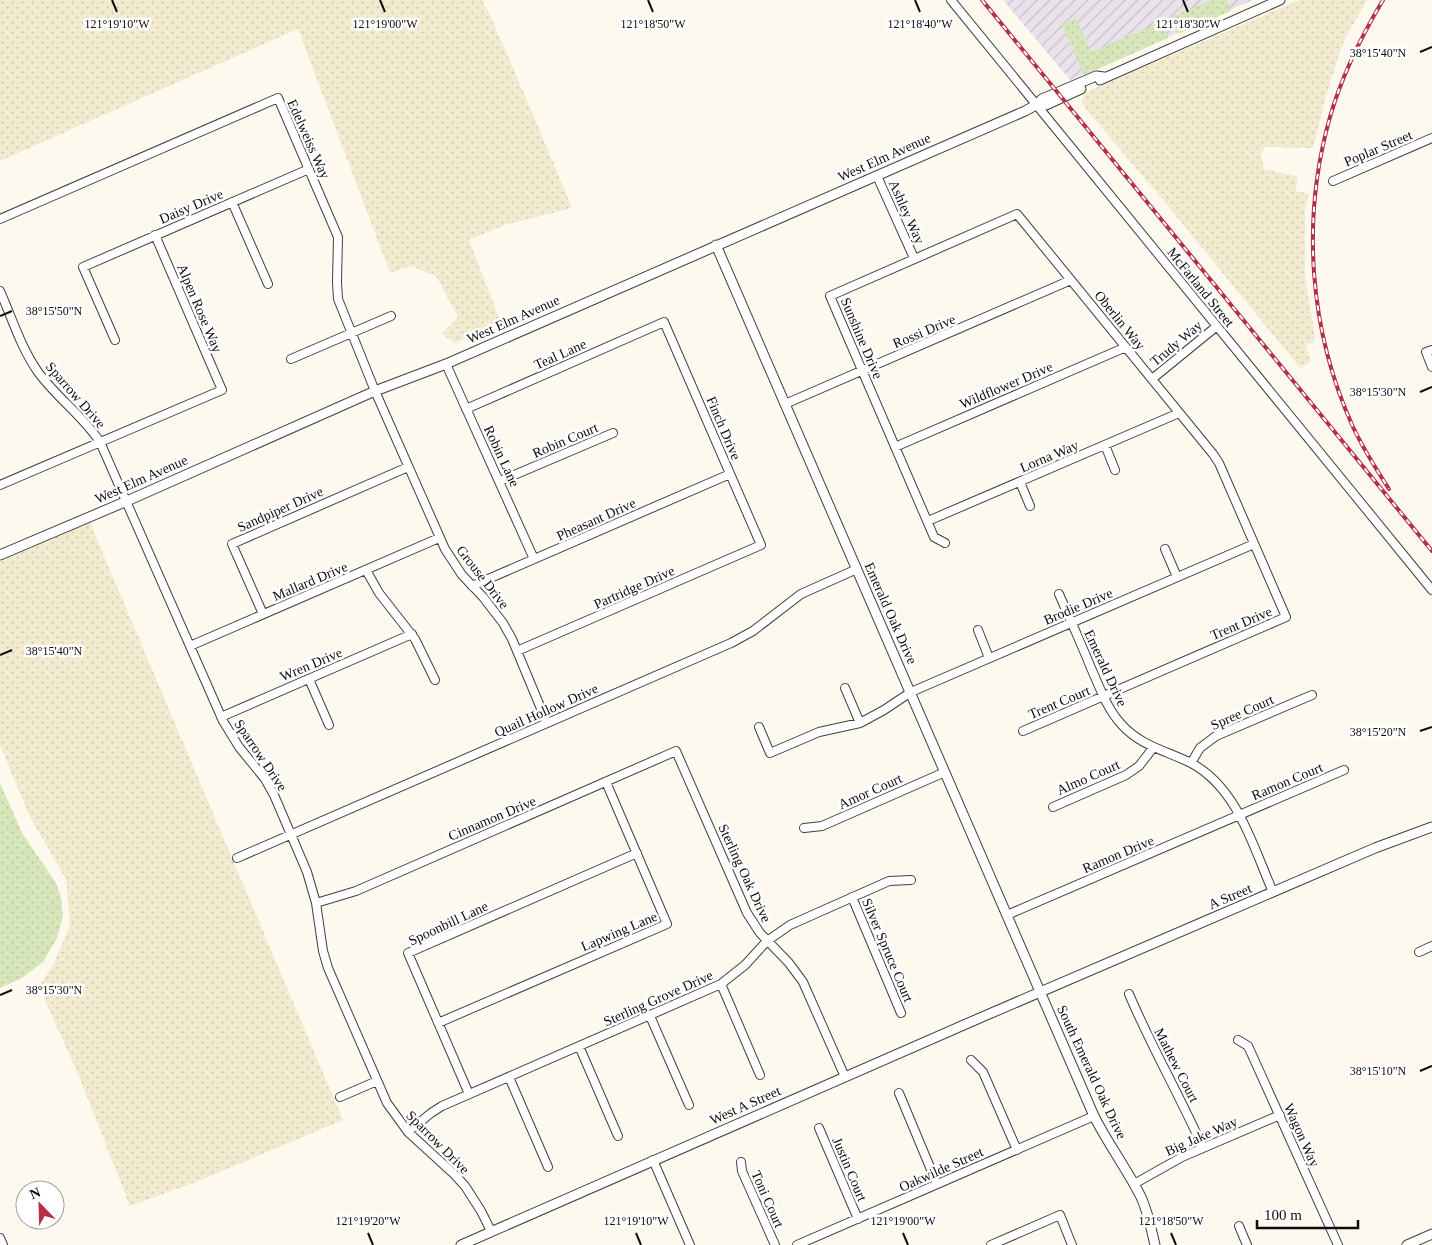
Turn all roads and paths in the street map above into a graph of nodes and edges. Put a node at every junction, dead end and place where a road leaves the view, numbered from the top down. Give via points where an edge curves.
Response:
1 (950, 0) edge
2 (1280, 0) edge
3 (1036, 105) junction
4 (1432, 138) edge
5 (309, 168) junction
6 (877, 176) junction
7 (1333, 181) dead end
8 (232, 202) junction
9 (1017, 214) joint
10 (0, 219) edge
11 (155, 235) junction
12 (716, 245) junction
13 (914, 258) junction
14 (1072, 280) junction
15 (268, 284) dead end
16 (0, 291) edge
17 (391, 316) dead end
18 (664, 322) joint
19 (1217, 326) junction
20 (352, 333) junction
21 (115, 340) dead end
22 (1126, 347) junction
23 (1432, 350) edge
24 (291, 359) dead end
25 (446, 364) junction
26 (1432, 367) edge
27 (863, 371) junction
28 (1152, 380) junction
29 (375, 391) junction
30 (785, 404) junction
31 (466, 409) junction
32 (1179, 413) junction
33 (613, 433) dead end
34 (100, 442) junction
35 (1105, 445) junction
36 (895, 447) junction
37 (408, 467) junction
38 (1115, 470) dead end
39 (730, 474) junction
40 (500, 481) junction
41 (1020, 482) junction
42 (0, 485) edge
43 (1229, 487) joint
44 (127, 501) junction
45 (1030, 506) dead end
46 (928, 521) junction
47 (439, 538) junction
48 (945, 543) dead end
49 (1254, 544) junction
50 (761, 545) joint
51 (1165, 549) dead end
52 (0, 555) edge
53 (534, 559) junction
54 (857, 569) junction
55 (366, 570) junction
56 (1177, 577) junction
57 (472, 586) junction
58 (1432, 590) edge
59 (1059, 594) dead end
60 (263, 614) junction
61 (1072, 623) junction
62 (978, 630) dead end
63 (412, 634) junction
64 (190, 646) junction
65 (517, 651) junction
66 (990, 658) junction
67 (309, 679) junction
68 (435, 680) dead end
69 (845, 688) dead end
70 (911, 692) junction
71 (1312, 695) dead end
72 (1104, 696) junction
73 (221, 717) junction
74 (547, 723) junction
75 (860, 723) junction
76 (329, 725) dead end
77 (759, 727) dead end
78 (1023, 731) dead end
79 (1153, 748) junction
80 (676, 752) joint
81 (1191, 763) junction
82 (1344, 770) dead end
83 (945, 772) junction
84 (606, 782) junction
85 (1053, 806) dead end
86 (1239, 815) junction
87 (1432, 827) edge
88 (804, 828) dead end
89 (291, 834) junction
90 (637, 853) junction
91 (237, 858) dead end
92 (911, 880) dead end
93 (1273, 892) junction
94 (852, 898) junction
95 (316, 903) junction
96 (1007, 915) junction
97 (767, 941) junction
98 (1432, 946) edge
99 (1419, 952) dead end
100 (721, 984) junction
101 (1041, 993) junction
102 (1129, 994) dead end
103 (901, 1013) dead end
104 (650, 1016) junction
105 (438, 1023) junction
106 (1238, 1040) dead end
107 (580, 1046) junction
108 (970, 1060) dead end
109 (760, 1074) dead end
110 (509, 1077) junction
111 (845, 1077) junction
112 (376, 1081) junction
113 (899, 1093) dead end
114 (469, 1094) junction
115 (340, 1097) dead end
116 (689, 1106) dead end
117 (1280, 1115) junction
118 (1094, 1116) junction
119 (819, 1128) dead end
120 (408, 1132) junction
121 (618, 1136) dead end
122 (1203, 1148) junction
123 (1016, 1150) junction
124 (654, 1160) junction
125 (741, 1162) dead end
126 (548, 1167) dead end
127 (937, 1184) junction
128 (1134, 1184) junction
129 (858, 1219) junction
130 (1239, 1226) dead end
131 (490, 1231) junction
132 (1432, 1234) edge
133 (0, 1238) edge
134 (3, 1245) edge
135 (461, 1245) edge
136 (690, 1245) edge
137 (775, 1245) edge
138 (797, 1245) edge
139 (991, 1245) edge
140 (1072, 1245) edge
141 (1155, 1245) edge
142 (1247, 1245) edge
143 (1338, 1245) edge
144 (1407, 1245) edge

1 - 3 street, McFarland Street
2 - 3 street, West Elm Avenue via 1098,81 1059,95 1046,106
3 - 6 street, West Elm Avenue
3 - 19 street, McFarland Street
4 - 7 street, Poplar Street
5 - 8 street, Daisy Drive
5 - 10 street, Edelweiss Way via 278,98
5 - 20 street, Edelweiss Way via 338,237 338,299
6 - 12 street, West Elm Avenue
6 - 13 street, Ashley Way
8 - 11 street, Daisy Drive
8 - 15 street
9 - 13 street, Sunshine Drive
9 - 14 street, Oberlin Way
11 - 21 street, Daisy Drive via 83,267
11 - 34 street, Alpen Rose Way via 222,390
12 - 25 street, West Elm Avenue
12 - 30 street, Emerald Oak Drive
13 - 27 street, Sunshine Drive via 830,296
14 - 22 street, Oberlin Way
14 - 27 street, Rossi Drive
16 - 34 street, Sparrow Drive via 27,355 49,387
17 - 20 street
18 - 31 street, Teal Lane
18 - 39 street, Finch Drive
19 - 28 street, Trudy Way
19 - 58 street, McFarland Street
20 - 24 street
20 - 29 street, Edelweiss Way
22 - 28 street, Oberlin Way
22 - 36 street, Wildflower Drive
23 - 26 street via 1426,352
25 - 29 street, West Elm Avenue
25 - 31 street, Robin Lane
27 - 30 street, Rossi Drive
27 - 36 street, Sunshine Drive
28 - 32 street, Oberlin Way
29 - 37 street, Grouse Drive
29 - 44 street, West Elm Avenue
30 - 54 street, Emerald Oak Drive
31 - 40 street, Robin Lane
32 - 35 street, Lorna Way
32 - 43 street, Oberlin Way via 1219,463
33 - 40 street, Robin Court
34 - 42 street
34 - 44 street, Sparrow Drive
35 - 38 street
35 - 41 street, Lorna Way
36 - 46 street, Sunshine Drive
37 - 47 street, Grouse Drive
37 - 60 street, Sandpiper Drive via 232,544
39 - 50 street, Finch Drive
39 - 53 street, Pheasant Drive
40 - 53 street, Robin Lane
41 - 45 street
41 - 46 street, Lorna Way
43 - 49 street, Trent Drive
44 - 52 street, West Elm Avenue
44 - 64 street, Sparrow Drive
46 - 48 street, Sunshine Drive via 934,537
47 - 55 street, Mallard Drive
47 - 57 street, Grouse Drive
49 - 56 street, Brodie Drive
49 - 72 street, Trent Drive via 1286,617
50 - 65 street, Partridge Drive
51 - 56 street
53 - 57 street, Pheasant Drive
54 - 70 street, Emerald Oak Drive
54 - 74 street, Quail Hollow Drive via 801,594 741,638
55 - 60 street, Mallard Drive
55 - 63 street via 379,593
56 - 61 street, Brodie Drive
57 - 65 street, Grouse Drive via 503,623
59 - 61 street, Emerald Drive
60 - 64 street, Mallard Drive
61 - 66 street, Brodie Drive
61 - 72 street, Emerald Drive
62 - 66 street
63 - 67 street, Wren Drive
63 - 68 street
64 - 73 street, Sparrow Drive
65 - 74 street, Grouse Drive
66 - 70 street, Brodie Drive
67 - 73 street, Wren Drive
67 - 76 street
69 - 75 street
70 - 75 street, Brodie Drive
70 - 83 street, Emerald Oak Drive
71 - 81 street, Spree Court via 1216,736 1200,748
72 - 78 street, Trent Court
72 - 79 street, Emerald Drive via 1122,725
73 - 89 street, Sparrow Drive via 265,779
74 - 89 street, Quail Hollow Drive
75 - 77 street, Brodie Drive via 819,732 770,753
79 - 81 street, Emerald Drive
79 - 85 street, Almo Court via 1139,766 1126,775
80 - 84 street, Cinnamon Drive
80 - 97 street, Sterling Oak Drive via 747,913
81 - 86 street, Emerald Drive via 1219,785
82 - 86 street, Ramon Court
83 - 88 street, Amor Court via 822,826
83 - 96 street, Emerald Oak Drive
84 - 90 street, Lapwing Lane
84 - 95 street, Cinnamon Drive via 356,891
86 - 93 street, Emerald Drive
86 - 96 street, Ramon Drive
87 - 93 street, A Street
89 - 91 street, Quail Hollow Drive
89 - 95 street, Sparrow Drive
90 - 105 street, Spoonbill Lane via 408,953
90 - 105 street, Lapwing Lane via 667,924
92 - 94 street, Sterling Grove Drive via 890,881
93 - 101 street, A Street
94 - 97 street, Sterling Grove Drive via 790,925
94 - 103 street, Silver Spruce Court
95 - 112 street, Sparrow Drive via 328,968
96 - 101 street, Emerald Oak Drive
97 - 100 street, Sterling Grove Drive via 745,965
97 - 111 street, Sterling Oak Drive via 803,982
98 - 99 street
100 - 104 street, Sterling Grove Drive
100 - 109 street
101 - 111 street, West A Street
101 - 118 street, South Emerald Oak Drive
102 - 122 street, Mathew Court
104 - 107 street, Sterling Grove Drive
104 - 116 street
105 - 114 street, Spoonbill Lane
106 - 117 street, Wagon Way via 1248,1046
107 - 110 street, Sterling Grove Drive
107 - 121 street
108 - 123 street via 983,1072
110 - 114 street, Sterling Grove Drive
110 - 126 street
111 - 124 street, West A Street
112 - 115 street
112 - 120 street, Sparrow Drive
113 - 127 street
114 - 120 street, Sterling Grove Drive via 431,1113
117 - 122 street, Big Jake Way
117 - 143 street, Wagon Way
118 - 123 street, Oakwilde Street
118 - 128 street, South Emerald Oak Drive
119 - 129 street, Justin Court
120 - 131 street, Sparrow Drive via 465,1186
122 - 128 street, Big Jake Way
123 - 127 street, Oakwilde Street
124 - 131 street, West A Street
124 - 136 street
125 - 137 street, Toni Court
127 - 129 street, Oakwilde Street
128 - 141 street, South Emerald Oak Drive via 1147,1212
129 - 138 street, Oakwilde Street
130 - 142 street
131 - 135 street, West A Street
132 - 144 street
133 - 134 street
139 - 140 street via 1060,1215

